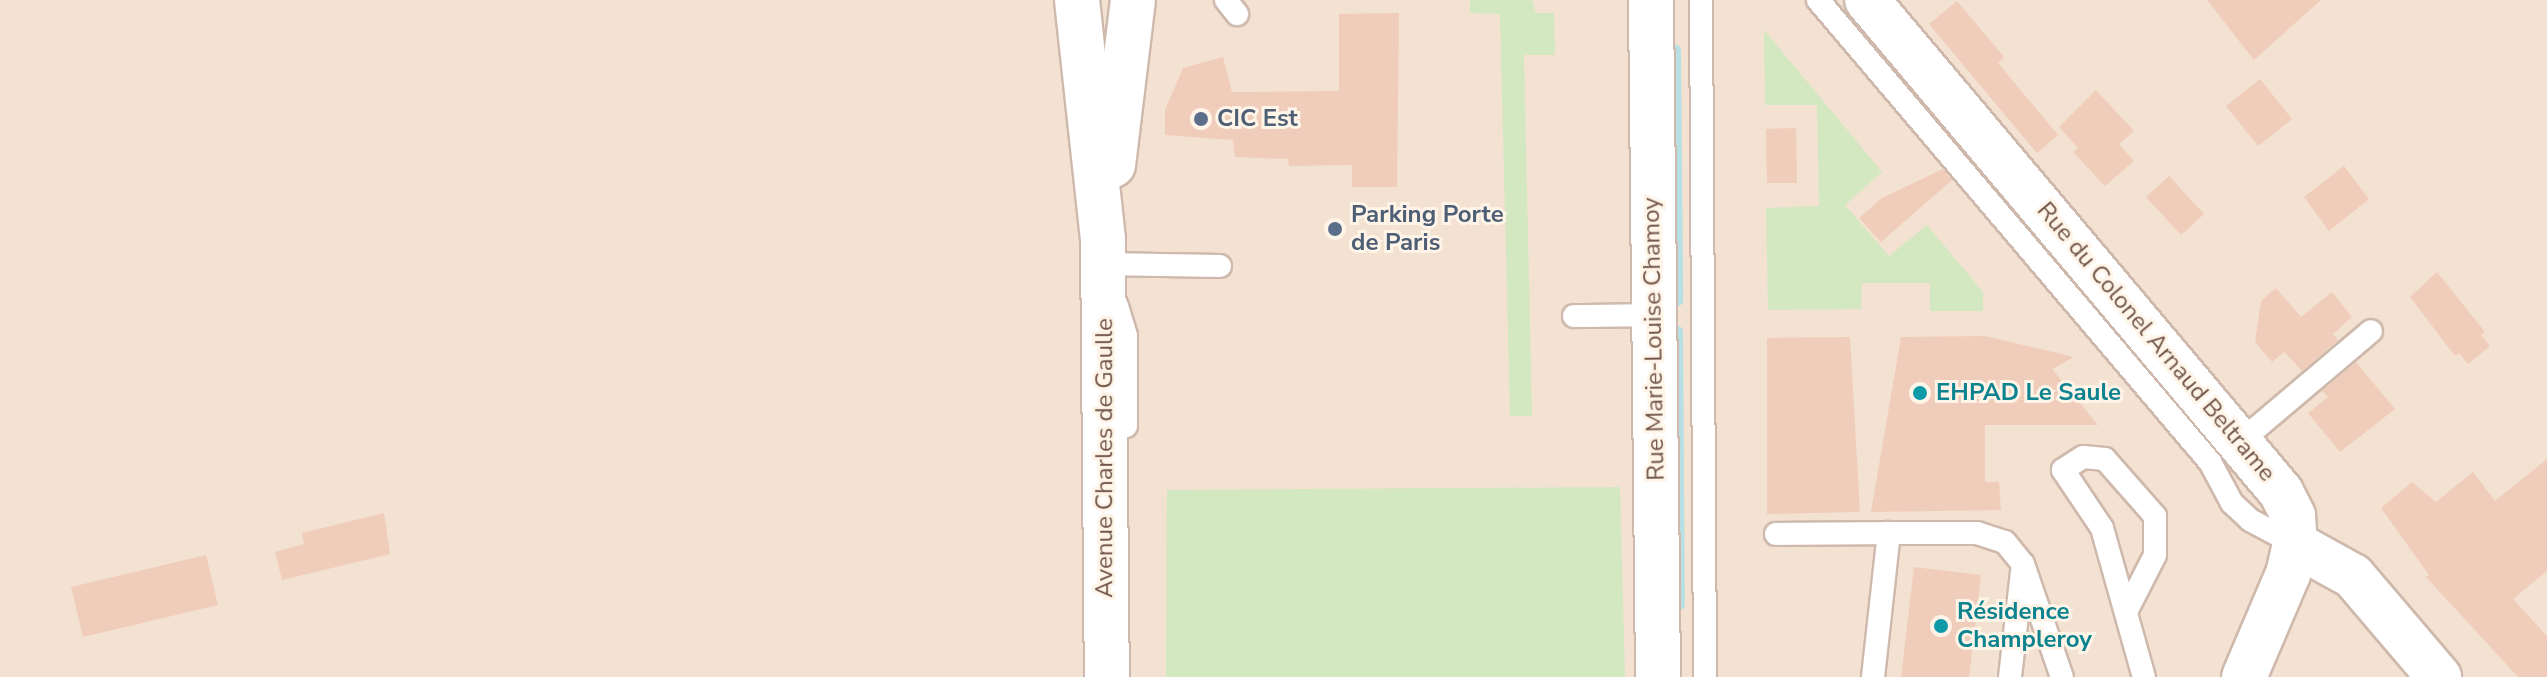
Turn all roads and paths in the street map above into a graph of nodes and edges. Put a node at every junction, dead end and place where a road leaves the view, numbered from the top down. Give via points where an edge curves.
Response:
1 (1077, 0) edge
2 (1133, 0) edge
3 (1651, 0) edge
4 (1701, 0) edge
5 (1818, 0) edge
6 (1867, 0) edge
7 (1104, 252) junction
8 (1220, 266) dead end
9 (1653, 315) junction
10 (1574, 316) dead end
11 (2371, 331) dead end
12 (2241, 441) junction
13 (1889, 533) junction
14 (1776, 534) dead end
15 (2295, 544) junction
16 (2023, 564) junction
17 (2128, 608) junction
18 (1107, 677) edge
19 (1127, 677) edge
20 (1658, 677) edge
21 (1705, 677) edge
22 (1873, 677) edge
23 (2010, 677) edge
24 (2062, 677) edge
25 (2144, 677) edge
26 (2244, 677) edge
27 (2439, 677) edge

1 - 7 street, Avenue Charles de Gaulle
2 - 7 street, Avenue Charles de Gaulle
3 - 9 street, Rue Marie-Louise Chamoy
4 - 21 lane
5 - 15 lane via 2210,462 2232,503 2250,520
6 - 12 street, Rue du Colonel Arnaud Beltrame
7 - 8 lane
7 - 18 street, Avenue Charles de Gaulle
7 - 19 lane via 1126,336
9 - 10 lane
9 - 20 street, Rue Marie-Louise Chamoy
11 - 12 lane
12 - 15 street, Rue du Colonel Arnaud Beltrame via 2281,492 2293,516
13 - 14 lane
13 - 16 lane via 1991,536 2015,550
13 - 22 lane
15 - 26 street via 2288,574
15 - 27 street via 2353,576
16 - 23 lane
16 - 24 lane
17 - 17 lane via 2102,528 2063,470 2083,457 2105,459 2155,516 2155,555
17 - 25 lane

